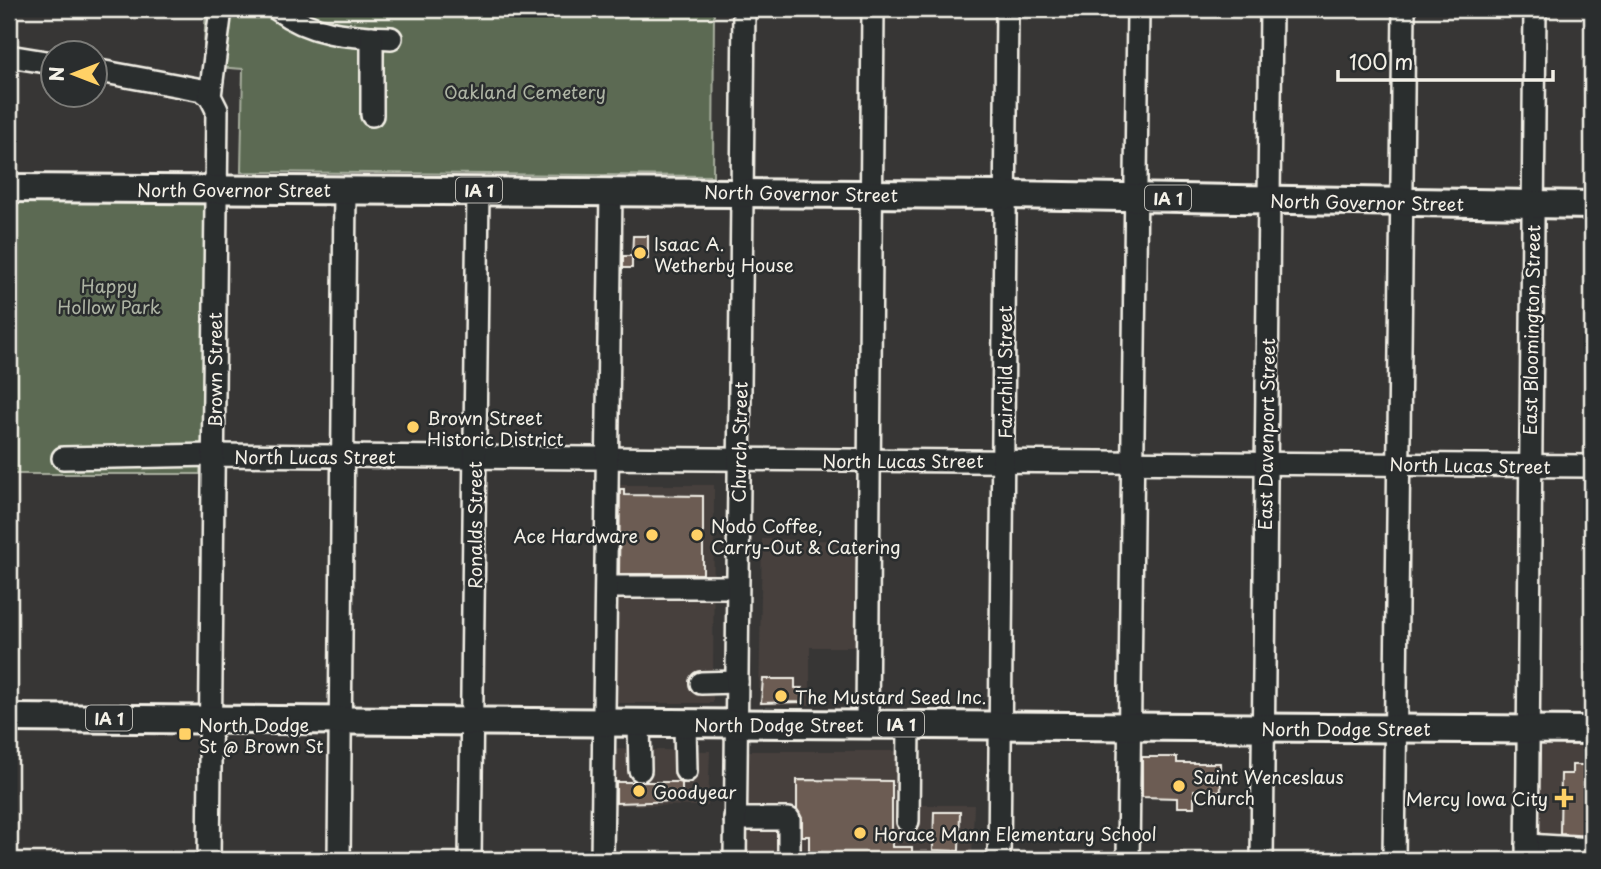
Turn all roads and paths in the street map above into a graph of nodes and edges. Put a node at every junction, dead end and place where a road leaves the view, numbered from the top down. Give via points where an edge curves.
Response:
1 (221, 9) edge
2 (277, 9) edge
3 (744, 9) edge
4 (873, 9) edge
5 (1007, 9) edge
6 (1138, 9) edge
7 (1271, 9) edge
8 (1404, 9) edge
9 (1535, 9) edge
10 (9, 56) edge
11 (38, 61) edge
12 (108, 73) edge
13 (210, 96) junction
14 (372, 115) dead end
15 (9, 188) edge
16 (215, 190) junction
17 (345, 190) junction
18 (478, 190) junction
19 (611, 191) junction
20 (744, 193) junction
21 (871, 194) junction
22 (1004, 195) junction
23 (1136, 198) junction
24 (1269, 201) junction
25 (1402, 202) junction
26 (1532, 204) junction
27 (1592, 205) edge
28 (214, 455) junction
29 (344, 456) junction
30 (475, 457) junction
31 (63, 458) dead end
32 (607, 458) junction
33 (738, 458) junction
34 (869, 459) junction
35 (1004, 460) junction
36 (1132, 461) junction
37 (1265, 463) junction
38 (1399, 464) junction
39 (1530, 466) junction
40 (1592, 466) edge
41 (607, 587) junction
42 (737, 587) junction
43 (737, 682) junction
44 (701, 683) dead end
45 (210, 717) junction
46 (9, 718) edge
47 (340, 719) junction
48 (472, 721) junction
49 (604, 724) junction
50 (639, 724) junction
51 (685, 724) junction
52 (736, 724) junction
53 (867, 724) junction
54 (909, 724) junction
55 (999, 724) junction
56 (1129, 726) junction
57 (1262, 728) junction
58 (1395, 729) junction
59 (1530, 729) junction
60 (1592, 730) edge
61 (640, 770) dead end
62 (686, 771) dead end
63 (735, 819) junction
64 (908, 821) dead end
65 (1592, 849) edge
66 (1527, 853) edge
67 (209, 860) edge
68 (339, 860) edge
69 (470, 860) edge
70 (602, 860) edge
71 (735, 860) edge
72 (789, 860) edge
73 (999, 860) edge
74 (1128, 860) edge
75 (1262, 860) edge
76 (1394, 860) edge

1 - 13 street, Brown Street
2 - 14 street via 326,33 381,37
3 - 20 street, Church Street
4 - 21 street
5 - 22 street, Fairchild Street
6 - 23 street
7 - 24 street, East Davenport Street
8 - 25 street
9 - 26 street, East Bloomington Street
10 - 11 street
12 - 13 street via 202,90
13 - 16 street, Brown Street via 217,110
15 - 16 main road, North Governor Street / IA 1
16 - 17 main road, North Governor Street / IA 1
16 - 28 street, Brown Street
17 - 18 main road, North Governor Street / IA 1
17 - 29 street
18 - 19 main road, North Governor Street / IA 1
18 - 30 street, Ronalds Street
19 - 20 main road, North Governor Street / IA 1
19 - 32 street
20 - 21 main road, North Governor Street / IA 1
20 - 33 street, Church Street
21 - 22 main road, North Governor Street / IA 1
21 - 34 street
22 - 23 main road, North Governor Street / IA 1
22 - 35 street, Fairchild Street
23 - 24 main road, North Governor Street / IA 1
23 - 36 street
24 - 25 main road, North Governor Street / IA 1
24 - 37 street, East Davenport Street
25 - 26 main road, North Governor Street / IA 1
25 - 38 street
26 - 27 main road, North Governor Street / IA 1
26 - 39 street, East Bloomington Street
28 - 29 street, North Lucas Street
28 - 31 street, North Lucas Street
28 - 45 street, Brown Street
29 - 30 street, North Lucas Street
29 - 47 street
30 - 32 street, North Lucas Street
30 - 48 street, Ronalds Street
32 - 33 street, North Lucas Street
32 - 41 street
33 - 34 street, North Lucas Street
33 - 42 street, Church Street
34 - 35 street, North Lucas Street
34 - 53 street
35 - 36 street, North Lucas Street
35 - 55 street, Fairchild Street
36 - 37 street, North Lucas Street
36 - 56 street
37 - 38 street, North Lucas Street
37 - 57 street, East Davenport Street
38 - 39 street, North Lucas Street
38 - 58 street
39 - 40 street, North Lucas Street
39 - 59 street, East Bloomington Street
41 - 42 street
41 - 49 street
42 - 43 street, Church Street
43 - 44 street
43 - 52 street, Church Street
45 - 46 main road, North Dodge Street / IA 1
45 - 47 main road, North Dodge Street / IA 1
45 - 67 street, Brown Street
47 - 48 main road, North Dodge Street / IA 1
47 - 68 street
48 - 49 main road, North Dodge Street / IA 1
48 - 69 street, Ronalds Street
49 - 50 main road, North Dodge Street / IA 1
49 - 70 street
50 - 51 main road, North Dodge Street / IA 1
50 - 61 street
51 - 52 main road, North Dodge Street / IA 1
51 - 62 street
52 - 53 main road, North Dodge Street / IA 1
52 - 63 street, Church Street
53 - 54 main road, North Dodge Street / IA 1
54 - 55 main road, North Dodge Street / IA 1
54 - 64 street
55 - 56 main road, North Dodge Street / IA 1
55 - 73 street, Fairchild Street
56 - 57 main road, North Dodge Street / IA 1
56 - 74 street
57 - 58 main road, North Dodge Street / IA 1
57 - 75 street, East Davenport Street
58 - 59 main road, North Dodge Street / IA 1
58 - 76 street
59 - 60 main road, North Dodge Street / IA 1
59 - 66 street, East Bloomington Street
63 - 71 street, Church Street
63 - 72 street via 789,819
65 - 66 street

